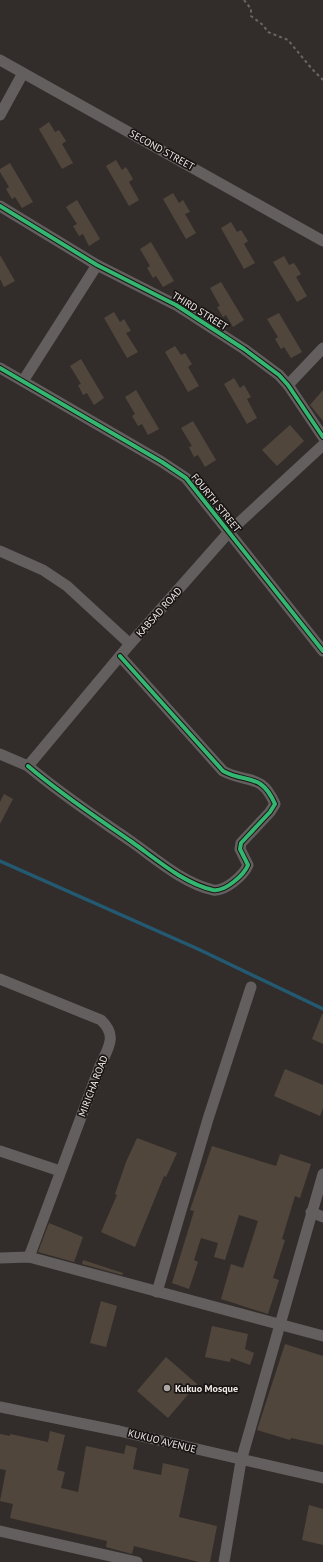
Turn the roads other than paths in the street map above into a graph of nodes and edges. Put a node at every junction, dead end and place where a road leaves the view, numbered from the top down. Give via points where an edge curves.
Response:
1 (0, 60) edge
2 (23, 72) junction
3 (0, 115) edge
4 (0, 206) edge
5 (323, 241) edge
6 (97, 264) junction
7 (323, 348) edge
8 (0, 368) edge
9 (23, 381) junction
10 (288, 385) junction
11 (323, 437) edge
12 (323, 445) edge
13 (229, 532) junction
14 (0, 551) edge
15 (130, 644) junction
16 (323, 651) edge
17 (120, 656) junction
18 (0, 754) edge
19 (28, 766) junction
20 (0, 979) edge
21 (250, 987) dead end
22 (0, 1152) edge
23 (60, 1171) junction
24 (323, 1174) edge
25 (311, 1212) junction
26 (323, 1217) edge
27 (29, 1257) junction
28 (0, 1258) edge
29 (157, 1292) junction
30 (279, 1325) junction
31 (323, 1336) edge
32 (0, 1407) edge
33 (241, 1461) junction
34 (323, 1478) edge
35 (0, 1531) edge
36 (137, 1562) edge
37 (224, 1562) edge

1 - 2 street, SECOND STREET
2 - 3 street
2 - 5 street, SECOND STREET
4 - 6 street, THIRD STREET
6 - 9 street
6 - 10 street, THIRD STREET via 176,304 244,348 279,374
7 - 10 street
8 - 9 street, FOURTH STREET
9 - 13 street, FOURTH STREET via 186,478
10 - 11 street, THIRD STREET
12 - 13 street, KABSAD ROAD
13 - 15 street, KABSAD ROAD
13 - 16 street, FOURTH STREET
14 - 15 street via 43,570 67,586
15 - 17 street, KABSAD ROAD
17 - 19 street, KABSAD ROAD
17 - 19 street via 223,771 251,779 270,793 275,804 241,844 240,849 248,865 246,871 222,890 214,890 184,878 89,814
18 - 19 street
20 - 23 street, MIRICHA ROAD via 101,1020 110,1032 111,1039
21 - 29 street
22 - 23 street
23 - 27 street, MIRICHA ROAD
24 - 25 street
25 - 26 street
25 - 30 street
27 - 28 street
27 - 29 street
29 - 30 street
30 - 31 street
30 - 33 street
32 - 33 street, KUKUO AVENUE via 120,1431
33 - 34 street, KUKUO AVENUE
33 - 37 street
35 - 36 street

